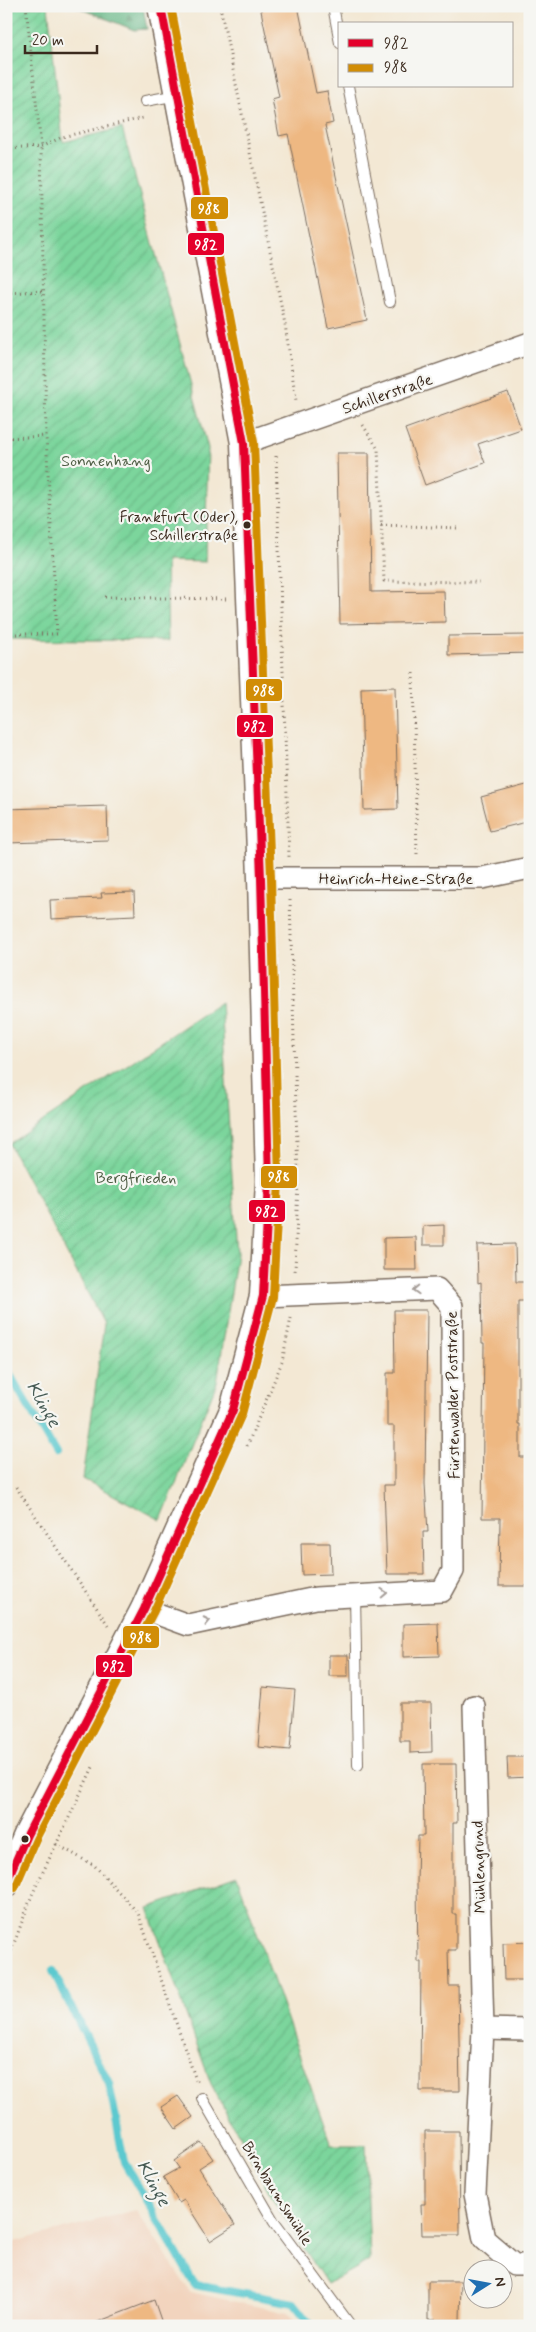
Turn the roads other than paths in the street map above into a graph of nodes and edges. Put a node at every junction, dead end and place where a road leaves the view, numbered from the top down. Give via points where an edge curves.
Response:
1 (161, 6) edge
2 (332, 6) edge
3 (338, 34) edge
4 (348, 88) edge
5 (167, 96) junction
6 (144, 101) dead end
7 (390, 302) dead end
8 (530, 343) edge
9 (244, 443) junction
10 (530, 868) edge
11 (261, 878) junction
12 (263, 1296) junction
13 (355, 1594) junction
14 (144, 1608) junction
15 (474, 1706) dead end
16 (358, 1765) dead end
17 (6, 1884) edge
18 (483, 2029) junction
19 (530, 2030) edge
20 (202, 2098) road end
21 (530, 2265) edge
22 (352, 2326) edge

1 - 5 street
2 - 3 lane
4 - 7 lane
5 - 6 lane
5 - 9 street
8 - 9 street, Schillerstraße
9 - 11 street
10 - 11 street, Heinrich-Heine-Straße via 482,878
11 - 12 street via 269,1181
13 -> 12 street, Fürstenwalder Poststraße via 442,1591 453,1571 452,1306 438,1289
12 - 14 street via 233,1410
14 -> 13 street, Fürstenwalder Poststraße via 188,1625 316,1598
13 - 16 lane
14 - 17 street via 27,1835
15 - 18 street, Mühlengrund
18 - 19 street
18 - 21 street, Mühlengrund via 475,2194 484,2239 514,2265
20 - 22 lane, Birnbaumsmühle via 274,2222

